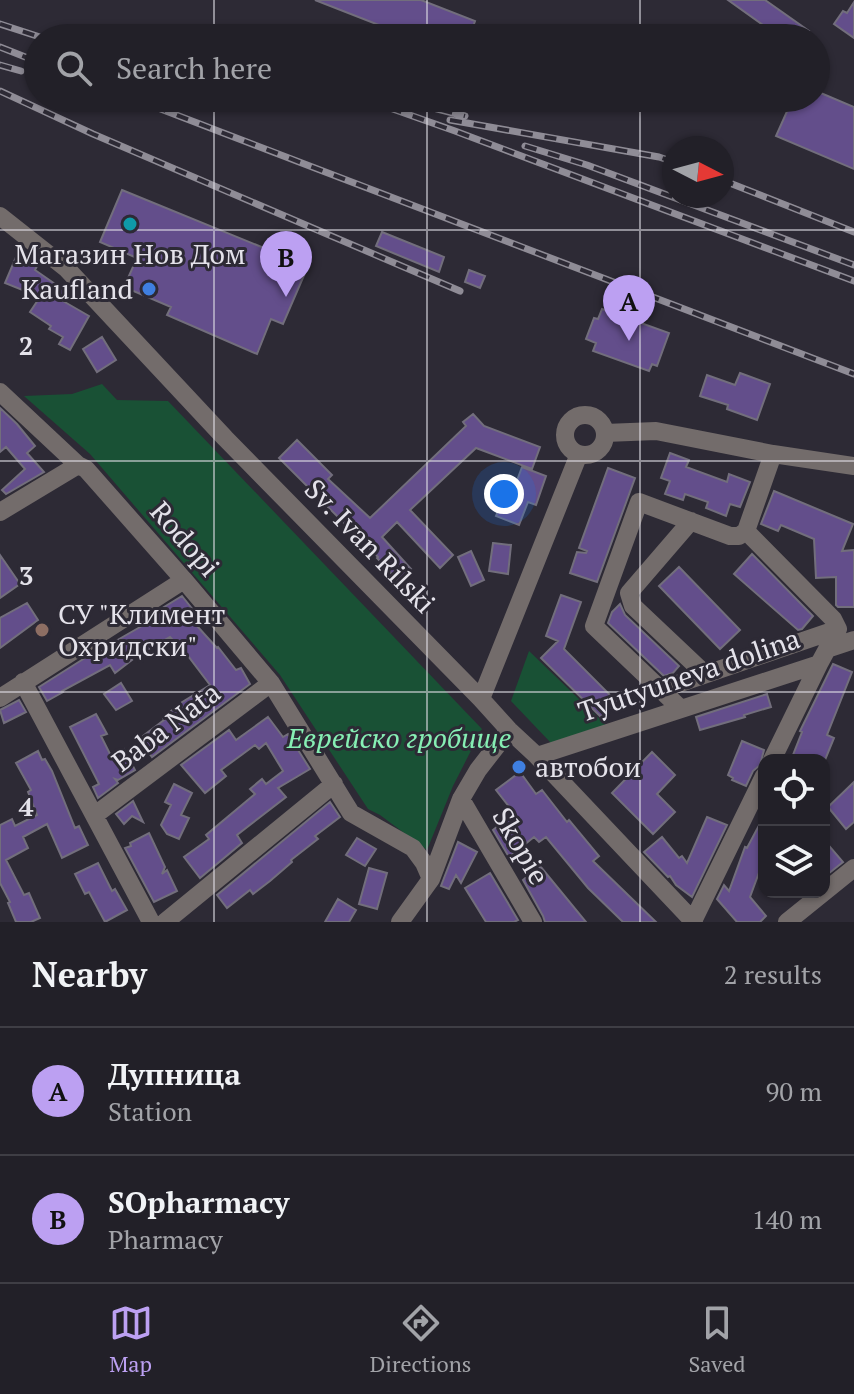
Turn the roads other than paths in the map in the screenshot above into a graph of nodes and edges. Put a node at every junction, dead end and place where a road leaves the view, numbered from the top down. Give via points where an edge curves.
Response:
1 (0, 216) edge
2 (0, 392) edge
3 (605, 433) junction
4 (579, 454) junction
5 (773, 454) junction
6 (78, 465) junction
7 (854, 466) edge
8 (0, 512) edge
9 (691, 521) junction
10 (746, 531) junction
11 (184, 580) junction
12 (846, 635) edge
13 (823, 656) junction
14 (705, 674) junction
15 (23, 682) junction
16 (271, 683) junction
17 (660, 690) junction
18 (0, 698) edge
19 (481, 699) junction
20 (680, 708) junction
21 (509, 730) junction
22 (775, 754) edge
23 (537, 756) junction
24 (334, 784) junction
25 (758, 788) edge
26 (461, 799) junction
27 (95, 815) junction
28 (854, 868) edge
29 (431, 879) junction
30 (151, 922) edge
31 (165, 922) edge
32 (400, 922) edge
33 (533, 922) edge
34 (693, 922) edge
35 (787, 922) edge

1 - 19 street, Sv. Ivan Rilski via 67,269
2 - 6 street, Rodopi
3 - 4 street via 597,450
3 - 4 street via 594,417 576,417 567,427 566,440
3 - 5 street via 656,431
4 - 19 street
5 - 7 street
5 - 10 street
6 - 8 street
6 - 11 street, Rodopi
9 - 10 street via 730,536
9 - 14 street via 629,593 633,606
9 - 17 street via 639,502 594,626
10 - 12 street
11 - 15 street
11 - 16 street, Rodopi
12 - 13 street
12 - 14 street
13 - 20 street, Tyutyuneva dolina
13 - 22 street
14 - 17 street
15 - 18 street
15 - 27 street
16 - 24 street, Rodopi
16 - 27 street, Baba Nata
17 - 20 street
19 - 21 street, Sv. Ivan Rilski
20 - 23 street, Tyutyuneva dolina
21 - 23 street, Sv. Ivan Rilski
21 - 26 street
23 - 34 street, Sv. Ivan Rilski
24 - 29 street, Rodopi via 351,813 413,848
24 - 31 street
25 - 34 street
26 - 29 street
26 - 33 street, Skopie
27 - 30 street
28 - 35 street
29 - 32 street

